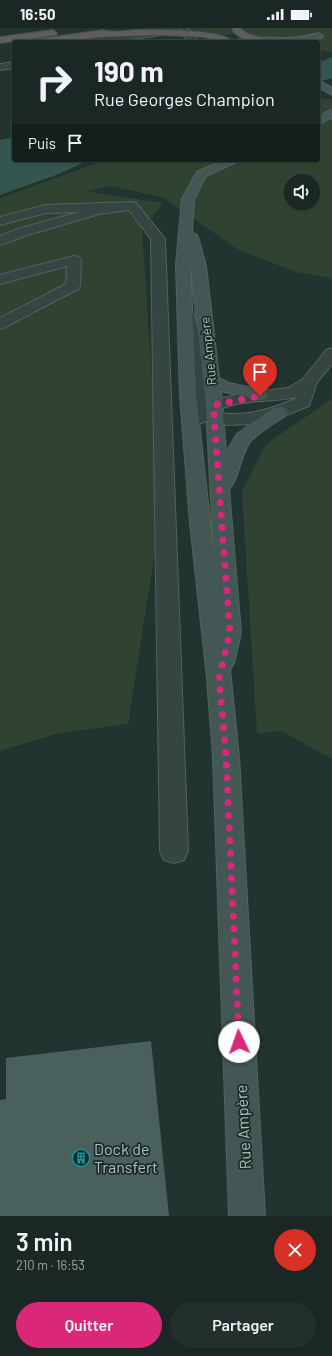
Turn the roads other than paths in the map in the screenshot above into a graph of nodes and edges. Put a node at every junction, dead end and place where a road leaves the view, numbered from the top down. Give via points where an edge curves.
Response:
1 (131, 28) edge
2 (236, 28) edge
3 (185, 32) junction
4 (89, 33) edge
5 (0, 40) edge
6 (49, 40) edge
7 (193, 40) edge
8 (228, 40) edge
9 (259, 40) edge
10 (293, 40) edge
11 (308, 40) edge
12 (12, 45) edge
13 (0, 47) edge
14 (12, 65) edge
15 (0, 67) edge
16 (320, 84) edge
17 (332, 92) edge
18 (332, 112) edge
19 (320, 121) edge
20 (228, 162) edge
21 (132, 206) junction
22 (186, 216) junction
23 (0, 221) edge
24 (0, 241) edge
25 (0, 280) edge
26 (185, 307) junction
27 (0, 324) edge
28 (332, 353) edge
29 (211, 380) junction
30 (309, 382) junction
31 (260, 396) junction
32 (210, 412) junction
33 (279, 412) junction
34 (192, 439) junction
35 (220, 496) junction
36 (219, 678) junction
37 (174, 852) dead end
38 (247, 1216) edge

1 - 4 highway
2 - 9 highway via 243,35
3 - 4 street via 95,40
3 - 7 street
3 - 8 highway via 212,34
4 - 5 highway via 62,32
4 - 6 highway
10 - 11 main road via 322,34
12 - 13 highway
14 - 15 street
16 - 17 main road
18 - 19 main road
20 - 22 main road, Rue Ampère via 201,174 188,199
21 - 23 street via 46,209
21 - 24 street via 98,210
21 - 37 street via 158,239
22 - 26 main road, Rue Ampère via 183,266
22 - 29 main road, Rue Ampère via 199,266
25 - 27 street via 74,260 73,286
26 - 32 street
26 - 34 main road, Rue Ampère
28 - 30 street
29 - 31 main road
29 - 32 main road, Rue Ampère
30 - 31 street via 292,393
30 - 33 street via 303,402
31 - 32 street
32 - 33 street via 227,421 252,419
32 - 34 street
32 - 35 main road, Rue Ampère
33 - 35 main road via 243,438 232,459
34 - 36 main road, Rue Ampère
35 - 36 main road, Rue Ampère via 230,633
36 - 38 main road, Rue Ampère via 226,757

